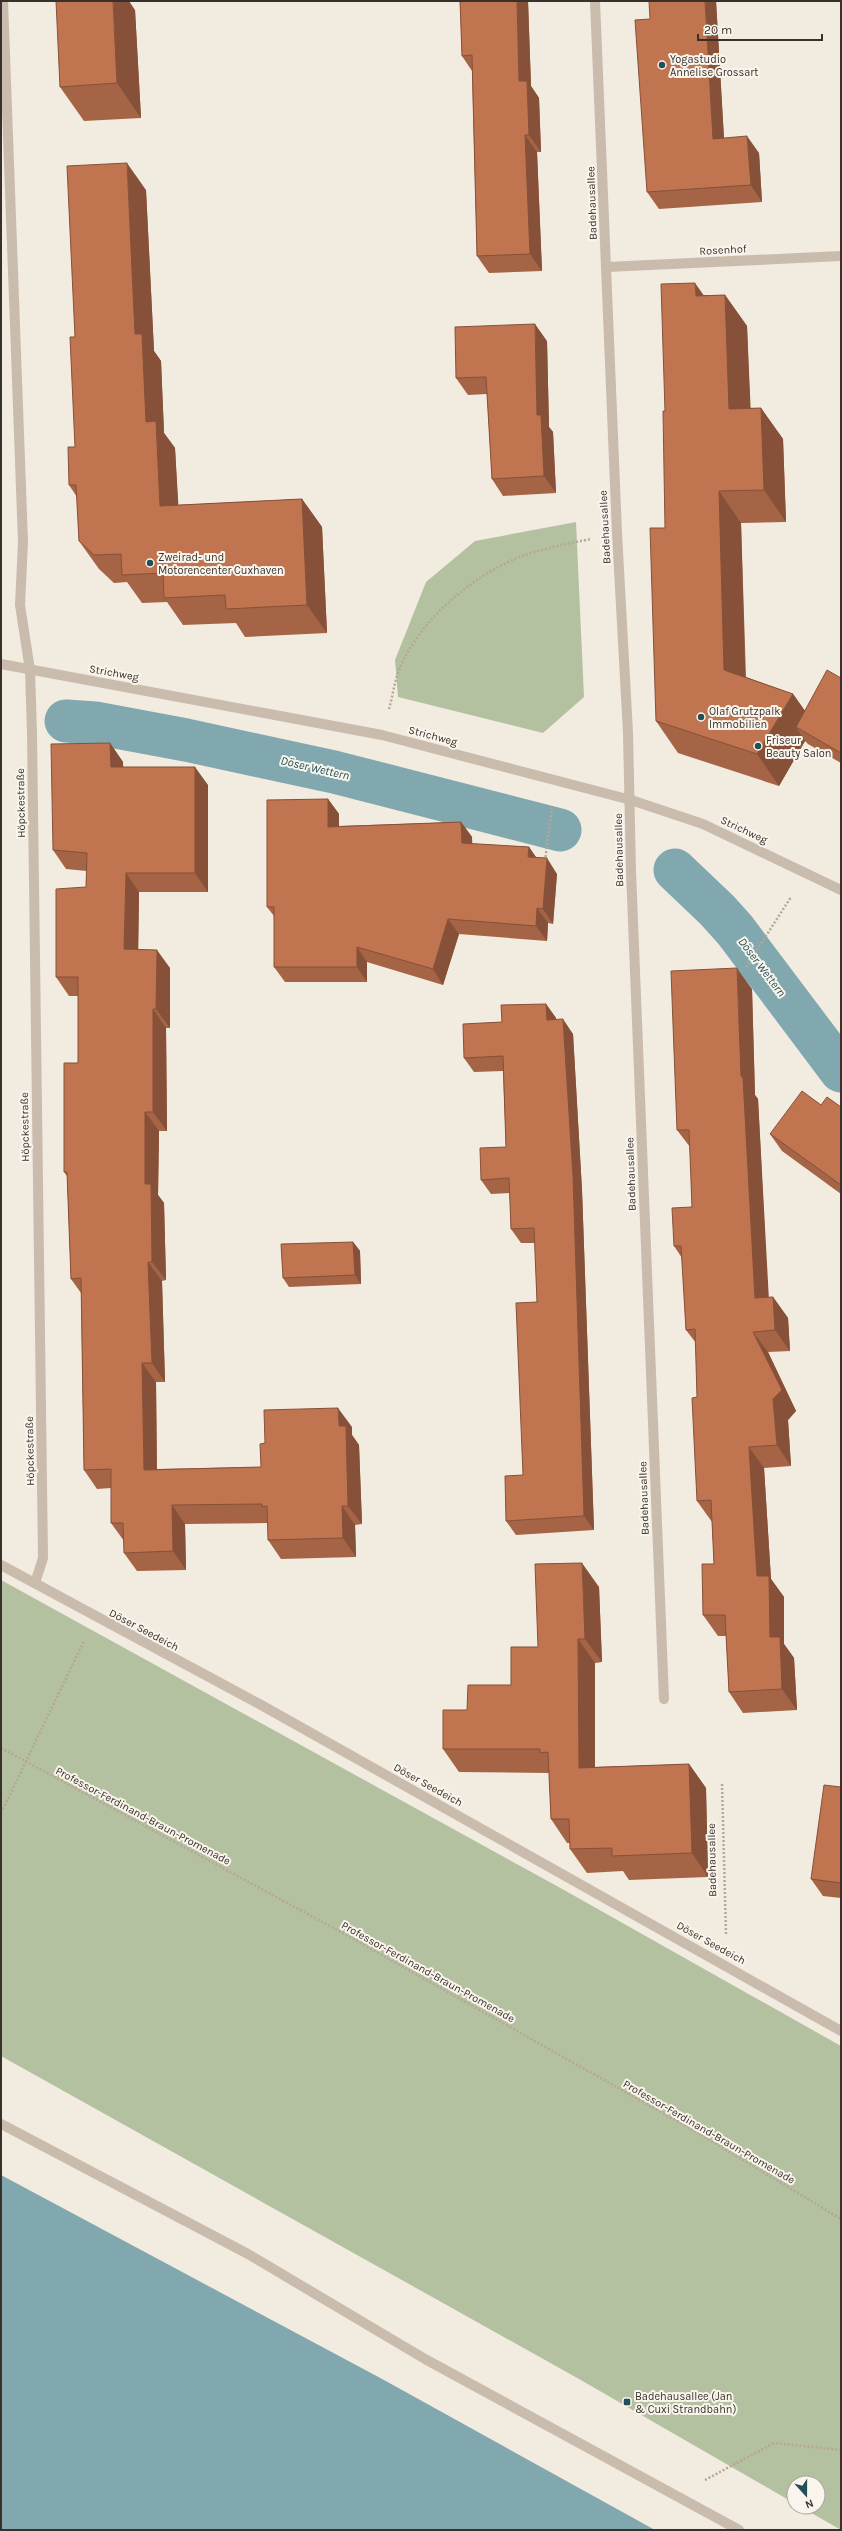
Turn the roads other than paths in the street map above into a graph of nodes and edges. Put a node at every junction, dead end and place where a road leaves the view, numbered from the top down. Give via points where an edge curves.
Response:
1 (2, 1) edge
2 (595, 1) edge
3 (841, 256) edge
4 (607, 267) junction
5 (1, 664) edge
6 (30, 670) junction
7 (631, 800) junction
8 (841, 890) edge
9 (1, 1565) edge
10 (35, 1583) junction
11 (664, 1699) dead end
12 (841, 2031) edge
13 (1, 2124) edge
14 (739, 2530) edge

1 - 6 street, Höpckestraße via 22,542 20,605
2 - 4 street, Badehausallee
3 - 4 street, Rosenhof
4 - 7 street, Badehausallee via 617,534
5 - 6 street, Strichweg
6 - 7 street, Strichweg via 382,735
6 - 10 street, Höpckestraße via 43,1558
7 - 8 street, Strichweg via 703,824
7 - 11 street, Badehausallee via 631,871
9 - 10 street, Döser Seedeich
10 - 12 street, Döser Seedeich via 263,1706
13 - 14 street via 248,2254 425,2359

